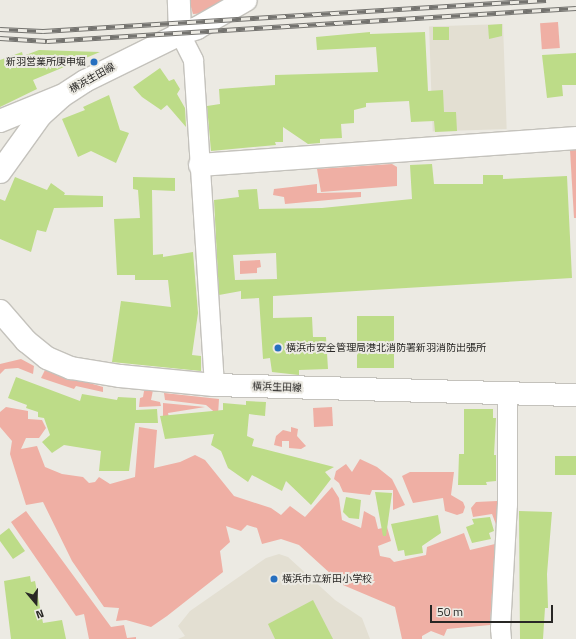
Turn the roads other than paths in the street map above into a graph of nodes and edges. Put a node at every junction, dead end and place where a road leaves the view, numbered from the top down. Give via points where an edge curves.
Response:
1 (179, 0) edge
2 (246, 0) edge
3 (180, 34) junction
4 (62, 96) junction
5 (0, 120) edge
6 (576, 138) edge
7 (200, 165) junction
8 (0, 172) edge
9 (0, 311) edge
10 (214, 385) junction
11 (507, 394) junction
12 (576, 394) edge
13 (501, 639) edge

1 - 3 main road
2 - 3 main road, 横浜生田線 via 198,28
3 - 4 main road, 横浜生田線 via 85,81
3 - 7 street via 192,60
4 - 5 main road
4 - 8 main road, 横浜生田線 via 42,116
6 - 7 main road
7 - 10 street
9 - 10 main road, 横浜生田線 via 36,351 71,368 120,376
10 - 11 main road, 横浜生田線
11 - 12 main road, 横浜生田線
11 - 13 street via 507,504

